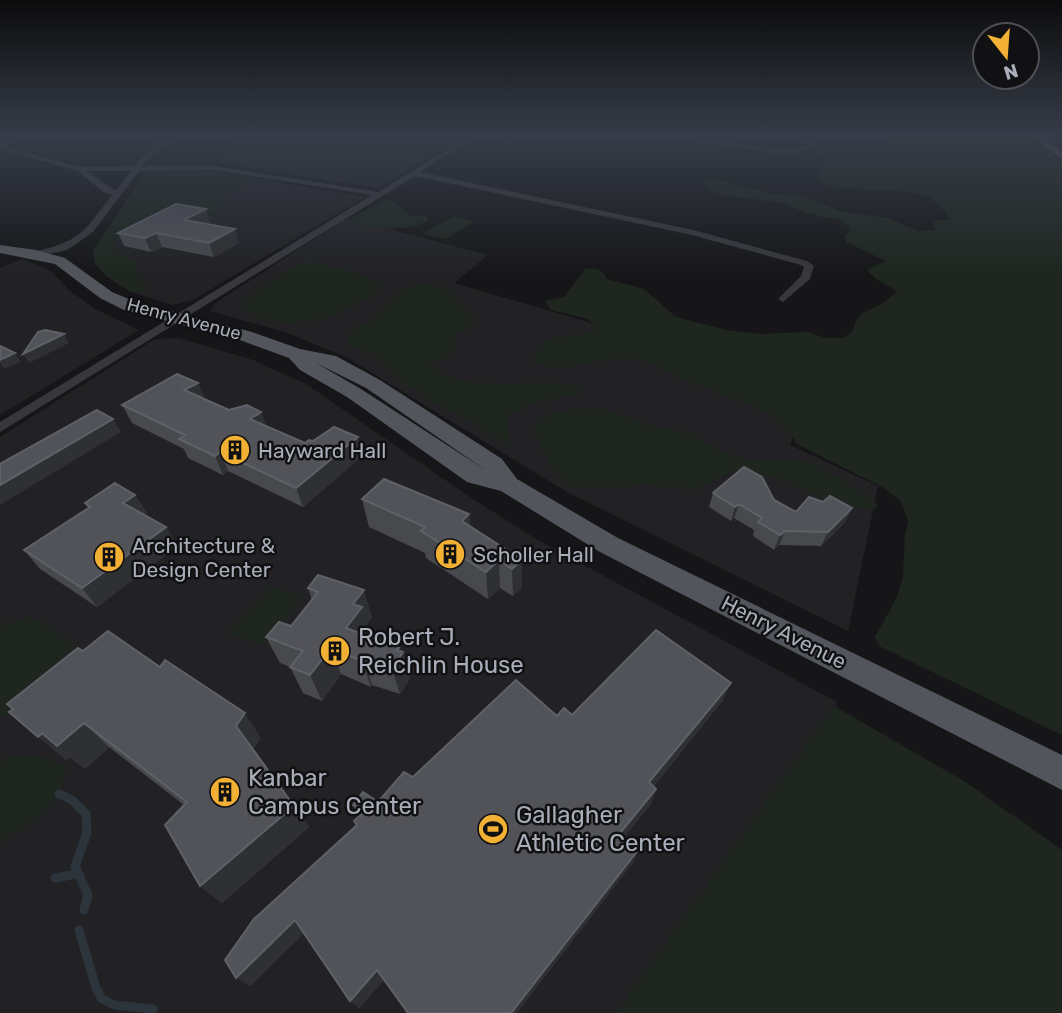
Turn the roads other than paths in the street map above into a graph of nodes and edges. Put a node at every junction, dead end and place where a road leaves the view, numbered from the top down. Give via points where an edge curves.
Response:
1 (95, 181) edge
2 (126, 181) edge
3 (302, 181) edge
4 (399, 181) edge
5 (452, 181) edge
6 (117, 194) junction
7 (378, 194) junction
8 (90, 230) junction
9 (0, 249) edge
10 (36, 254) junction
11 (60, 261) junction
12 (783, 299) dead end
13 (177, 319) junction
14 (0, 428) edge
15 (1062, 773) edge

1 - 6 street
2 - 6 street
3 - 7 street
4 - 7 street
5 - 12 street via 683,231 804,263 808,266 806,277
6 - 8 street
7 - 13 street
8 - 10 street via 69,246
8 - 11 street via 86,242
9 - 10 main road, Henry Avenue
10 - 11 main road, Henry Avenue
11 - 13 main road, Henry Avenue via 112,298
13 - 14 street
13 - 15 main road, Henry Avenue via 296,354 307,366 475,475 509,485 609,545

